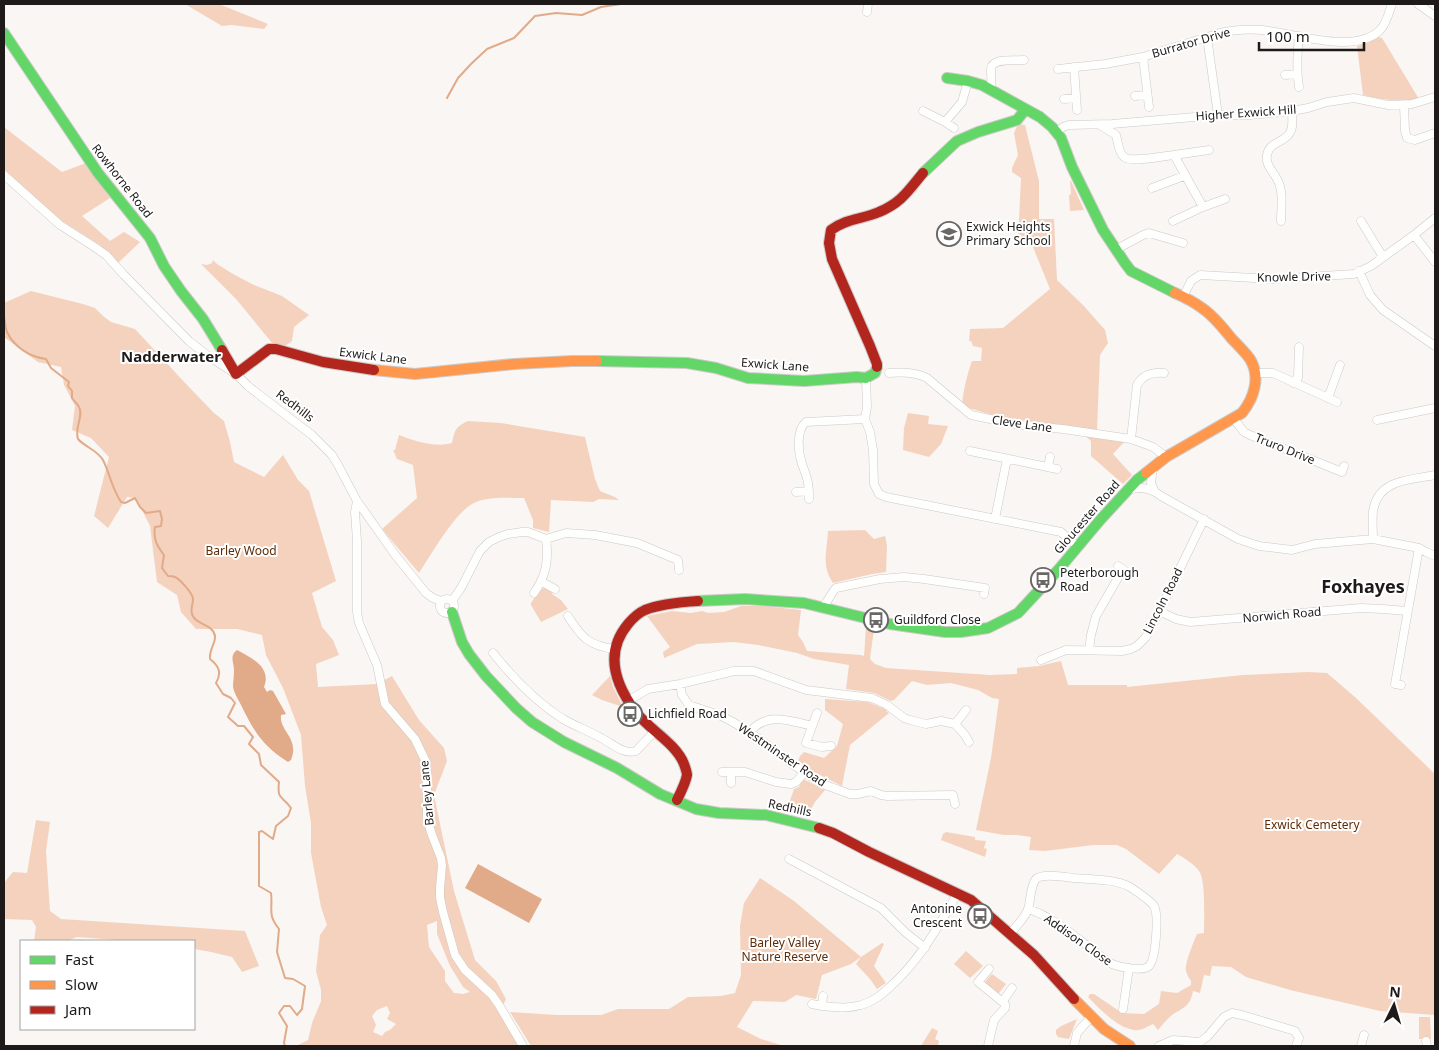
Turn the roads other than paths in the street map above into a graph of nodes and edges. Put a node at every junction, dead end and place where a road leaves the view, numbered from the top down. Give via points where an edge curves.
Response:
1 (1392, 4) edge
2 (1418, 4) edge
3 (1435, 16) edge
4 (4, 33) edge
5 (1299, 36) junction
6 (1207, 37) junction
7 (1144, 57) junction
8 (1024, 60) dead end
9 (1074, 67) junction
10 (1058, 69) dead end
11 (1297, 74) junction
12 (1286, 75) dead end
13 (947, 78) dead end
14 (968, 81) junction
15 (1299, 86) dead end
16 (991, 90) junction
17 (1147, 95) junction
18 (1135, 96) dead end
19 (1435, 97) edge
20 (1076, 98) junction
21 (1064, 99) dead end
22 (1404, 105) junction
23 (1149, 107) dead end
24 (1025, 110) junction
25 (1077, 110) dead end
26 (922, 111) dead end
27 (1292, 111) junction
28 (1218, 115) junction
29 (945, 122) junction
30 (1098, 124) junction
31 (954, 128) dead end
32 (1057, 132) junction
33 (1435, 133) edge
34 (1209, 150) dead end
35 (1174, 155) junction
36 (4, 175) edge
37 (1184, 176) junction
38 (1152, 188) dead end
39 (1225, 199) dead end
40 (1203, 207) junction
41 (1435, 218) edge
42 (1173, 221) dead end
43 (1281, 221) dead end
44 (1361, 221) dead end
45 (1414, 236) junction
46 (1183, 243) dead end
47 (1117, 250) junction
48 (1383, 257) junction
49 (1435, 262) edge
50 (1359, 271) junction
51 (1183, 298) junction
52 (220, 345) junction
53 (1435, 346) edge
54 (1301, 351) dead end
55 (208, 356) junction
56 (1340, 365) dead end
57 (889, 373) dead end
58 (1164, 373) dead end
59 (1255, 373) junction
60 (236, 374) junction
61 (866, 378) junction
62 (1293, 382) junction
63 (1328, 398) junction
64 (1337, 402) dead end
65 (1435, 408) edge
66 (865, 419) junction
67 (1234, 419) junction
68 (1377, 420) dead end
69 (1131, 439) junction
70 (970, 451) dead end
71 (1050, 456) dead end
72 (1166, 458) junction
73 (1007, 459) junction
74 (1048, 467) junction
75 (1153, 467) junction
76 (1057, 469) dead end
77 (1435, 475) edge
78 (1340, 482) dead end
79 (1128, 490) junction
80 (1154, 490) junction
81 (796, 492) dead end
82 (357, 501) junction
83 (995, 519) junction
84 (1204, 519) junction
85 (546, 539) junction
86 (1372, 539) junction
87 (1077, 546) junction
88 (1418, 548) junction
89 (687, 556) dead end
90 (1435, 556) edge
91 (678, 560) junction
92 (679, 570) dead end
93 (1131, 574) dead end
94 (542, 582) junction
95 (555, 588) dead end
96 (986, 589) dead end
97 (534, 593) dead end
98 (452, 601) junction
99 (441, 602) junction
100 (822, 607) junction
101 (1159, 611) junction
102 (1407, 611) junction
103 (452, 612) junction
104 (568, 616) dead end
105 (615, 649) junction
106 (1089, 650) junction
107 (493, 653) dead end
108 (1041, 660) dead end
109 (502, 664) junction
110 (495, 670) dead end
111 (680, 684) junction
112 (1396, 684) dead end
113 (628, 701) junction
114 (900, 702) dead end
115 (895, 710) junction
116 (966, 710) dead end
117 (817, 713) dead end
118 (955, 724) junction
119 (812, 726) junction
120 (655, 731) junction
121 (750, 732) junction
122 (968, 742) dead end
123 (831, 746) dead end
124 (722, 772) dead end
125 (731, 773) junction
126 (804, 773) junction
127 (871, 782) dead end
128 (731, 783) dead end
129 (870, 791) junction
130 (677, 800) junction
131 (955, 804) dead end
132 (810, 858) dead end
133 (789, 859) dead end
134 (804, 867) junction
135 (958, 893) junction
136 (1028, 909) junction
137 (1010, 934) junction
138 (925, 948) junction
139 (1129, 968) junction
140 (989, 969) dead end
141 (1012, 988) dead end
142 (823, 996) dead end
143 (1003, 1001) junction
144 (812, 1004) dead end
145 (822, 1006) junction
146 (1123, 1009) dead end
147 (1091, 1018) junction
148 (1364, 1035) dead end
149 (1200, 1044) edge
150 (523, 1046) edge
151 (988, 1046) edge
152 (1074, 1046) edge
153 (1130, 1046) edge
154 (1158, 1046) edge
155 (1296, 1046) edge
156 (1361, 1046) edge

1 - 5 street, Burrator Drive via 1381,29 1367,38 1341,42
2 - 3 street
4 - 52 street, Rowhorne Road via 98,173 150,238 164,266
5 - 6 street, Burrator Drive via 1245,30
5 - 11 street
6 - 7 street, Burrator Drive
6 - 28 street
7 - 9 street, Burrator Drive
7 - 17 street, Burrator Drive
8 - 16 street via 994,64
9 - 10 street, Burrator Drive
9 - 20 street
11 - 12 street
11 - 15 street
13 - 14 street
14 - 16 street
14 - 29 street via 962,102
16 - 24 street
17 - 18 street
17 - 23 street, Burrator Drive
19 - 22 street, Higher Exwick Hill
20 - 21 street
20 - 25 street
22 - 27 street, Higher Exwick Hill via 1354,98
22 - 33 street via 1407,138 1415,140
24 - 32 street
24 - 61 street via 1017,120 957,141 898,202 831,230 829,243 833,260 877,364 875,373
26 - 29 street
27 - 28 street, Higher Exwick Hill
27 - 43 street via 1289,134 1271,146 1266,157 1282,190
28 - 30 street, Higher Exwick Hill
29 - 31 street
30 - 32 street, Higher Exwick Hill via 1069,125
30 - 35 street via 1116,135 1120,152 1131,160
32 - 47 street via 1103,230
34 - 35 street
35 - 37 street
36 - 55 street, Redhills via 60,225 106,255 189,341
37 - 38 street
37 - 40 street
39 - 40 street
40 - 42 street
41 - 45 street, Knowle Drive
44 - 48 street
45 - 48 street, Knowle Drive
45 - 49 street
46 - 47 street via 1149,232
47 - 51 street via 1133,272
48 - 50 street, Knowle Drive
50 - 51 street, Knowle Drive via 1348,275 1274,279 1200,275 1191,281
50 - 53 street via 1370,295 1383,310
51 - 59 street via 1213,318 1247,355
52 - 55 street
52 - 60 street, Rowhorne Road
54 - 62 street via 1298,378
55 - 60 street, Redhills
56 - 63 street
57 - 69 street, Cleve Lane via 904,372 927,378 965,412 979,418
58 - 69 street via 1155,372 1139,382
59 - 62 street via 1272,374
59 - 67 street, Gloucester Road via 1251,402
60 - 61 street, Exwick Lane via 268,349 276,349 360,369 415,374 572,361 687,363 748,378 804,381
60 - 82 street, Redhills via 332,455
61 - 66 street
62 - 63 street
63 - 64 street
65 - 68 street via 1388,413
66 - 81 street via 806,422 802,426 800,456 809,495
66 - 83 street via 873,450 874,484 879,494
67 - 72 street, Gloucester Road
67 - 78 street, Truro Drive via 1244,432 1343,470
69 - 72 street, Cleve Lane via 1153,447
70 - 73 street via 981,450
71 - 74 street
72 - 75 street, Gloucester Road
73 - 74 street
73 - 83 street
74 - 76 street
75 - 79 street, Gloucester Road
75 - 80 street via 1151,483
77 - 86 street via 1394,482 1381,492 1373,511
79 - 80 street
79 - 87 street, Gloucester Road
80 - 84 street
82 - 99 street, Redhills via 413,578 426,593
82 - 150 street, Barley Lane via 359,622 377,665 385,704 415,739 426,762 427,819 441,858 440,898 455,955 465,970 492,995
83 - 87 street via 1062,532
84 - 86 street via 1238,539 1275,549 1292,550 1315,544
84 - 101 street, Lincoln Road
85 - 91 street via 566,533 595,535 637,543
85 - 94 street via 548,554
85 - 98 street via 522,532 489,542 480,551
86 - 88 street
87 - 100 street, Gloucester Road via 1018,613 988,628 961,632 915,628
88 - 90 street
88 - 102 street
89 - 91 street
91 - 92 street
93 - 106 street via 1120,568 1096,616
94 - 95 street
94 - 97 street
96 - 100 street via 916,578 880,579 836,588
98 - 99 street via 447,598
98 - 103 street, Redhills via 455,605
99 - 103 street, Redhills via 441,610
100 - 105 street, Gloucester Road via 770,600 686,602 656,607 635,616 620,634
101 - 102 street, Norwich Road via 1176,620 1190,622 1361,608
101 - 106 street, Lincoln Road via 1146,637 1134,648
102 - 112 street
103 - 130 street, Redhills via 469,654 532,722 660,794
104 - 105 street via 571,628 587,641
105 - 113 street via 619,683
106 - 108 street, Lincoln Road via 1066,650
107 - 109 street
109 - 110 street
109 - 120 street via 533,696 564,720 620,749 636,750
111 - 113 street via 648,689
111 - 115 street via 734,671 754,671 806,690 872,698
111 - 121 street, Westminster Road via 683,700 689,705 719,715
113 - 120 street
114 - 115 street
115 - 118 street via 904,718 926,724 941,718
116 - 118 street
117 - 119 street
118 - 122 street
119 - 121 street via 772,719
119 - 123 street via 806,743
120 - 130 street via 684,763 687,775
121 - 126 street, Westminster Road
124 - 125 street
125 - 126 street via 746,772 791,784
125 - 128 street
126 - 129 street, Westminster Road via 842,792 858,794
127 - 129 street
129 - 131 street, Westminster Road via 887,796 956,792
130 - 135 street, Redhills via 708,812 766,816 820,828
132 - 134 street
133 - 134 street
134 - 138 street via 881,908
135 - 137 street, Redhills via 971,900
135 - 138 street
136 - 137 street, Addison Close
136 - 139 street, Addison Close via 1059,925 1112,964
136 - 139 street, Addison Close via 1034,882 1042,876 1102,880 1130,887 1154,906 1157,920 1152,962 1145,968
137 - 147 street, Redhills via 1034,955
138 - 145 street via 880,997 851,1007
139 - 146 street, Addison Close
140 - 143 street via 978,982
141 - 143 street
142 - 145 street
143 - 151 street via 1005,1008 994,1020
144 - 145 street
147 - 152 street via 1077,1033
147 - 153 street, Redhills
148 - 156 street
149 - 154 street via 1173,1040
149 - 155 street via 1224,1017 1232,1013 1295,1031 1299,1038

